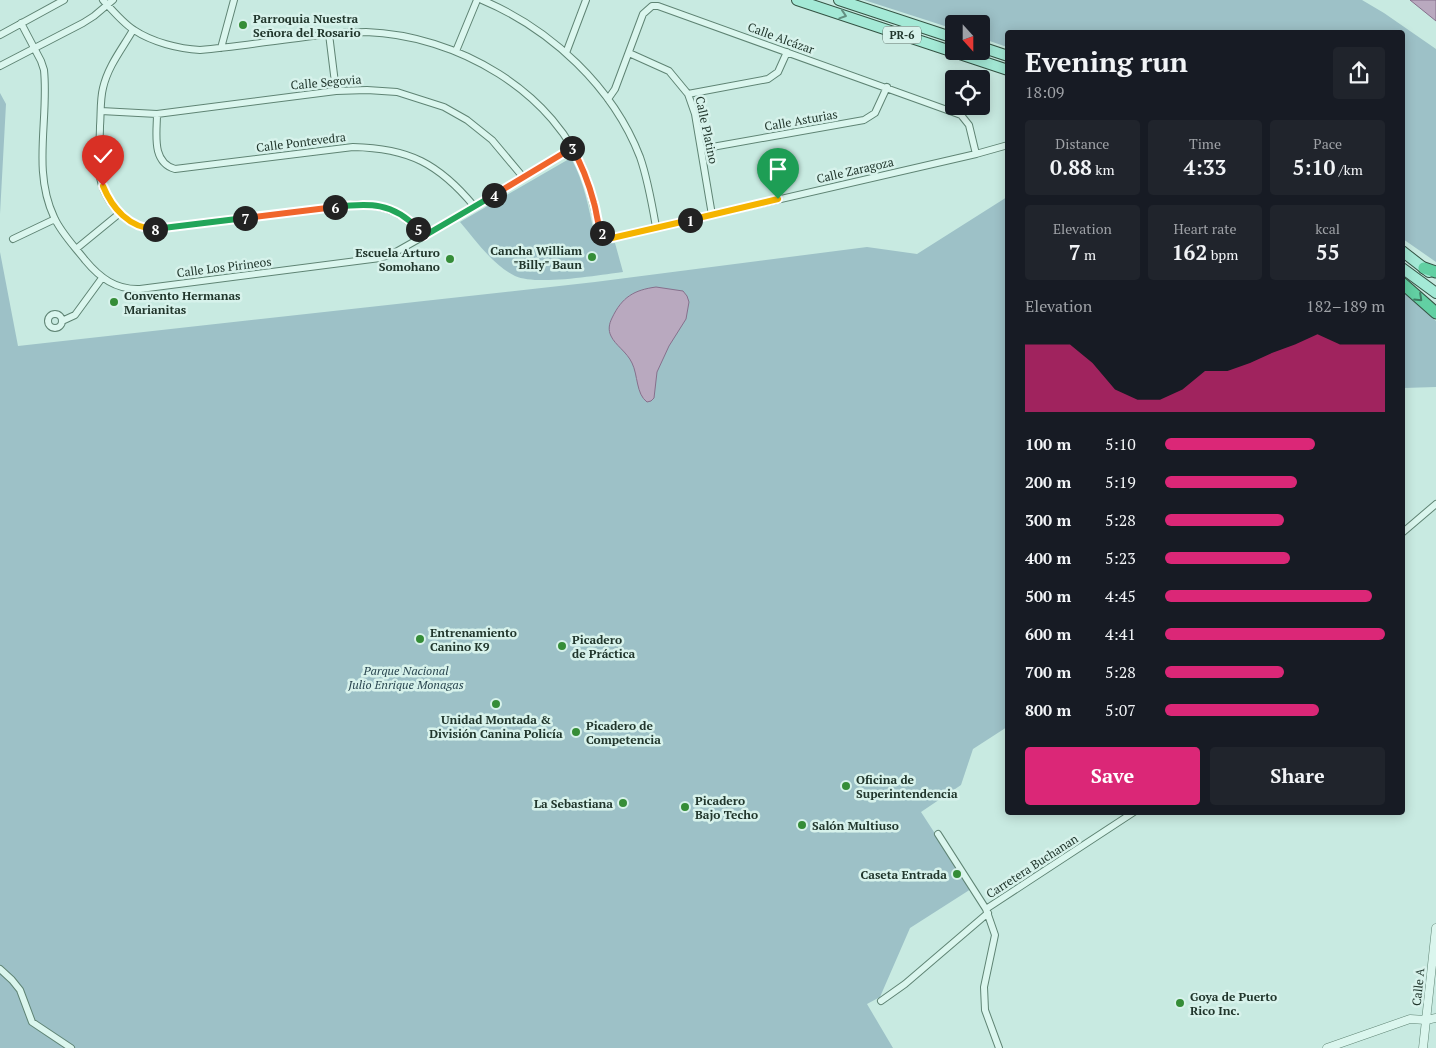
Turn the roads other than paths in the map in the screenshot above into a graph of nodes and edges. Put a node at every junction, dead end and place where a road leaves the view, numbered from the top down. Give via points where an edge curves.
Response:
1 (64, 0) edge
2 (234, 0) edge
3 (477, 0) edge
4 (482, 0) edge
5 (586, 0) edge
6 (797, 0) edge
7 (839, 0) edge
8 (108, 2) edge
9 (21, 24) junction
10 (133, 30) junction
11 (0, 34) edge
12 (329, 34) junction
13 (945, 35) edge
14 (35, 48) junction
15 (221, 48) junction
16 (990, 50) edge
17 (456, 51) junction
18 (787, 52) junction
19 (566, 53) junction
20 (629, 53) junction
21 (1005, 55) edge
22 (0, 66) edge
23 (1005, 69) edge
24 (886, 88) junction
25 (336, 91) junction
26 (688, 94) junction
27 (608, 99) junction
28 (101, 111) junction
29 (157, 114) junction
30 (1005, 146) edge
31 (572, 148) junction
32 (701, 149) junction
33 (976, 154) junction
34 (524, 177) junction
35 (474, 206) junction
36 (120, 213) junction
37 (712, 214) junction
38 (55, 219) junction
39 (656, 228) junction
40 (424, 236) junction
41 (13, 238) dead end
42 (76, 249) junction
43 (1405, 254) edge
44 (1424, 268) junction
45 (1405, 270) edge
46 (1436, 272) edge
47 (1436, 277) edge
48 (102, 278) junction
49 (1405, 286) edge
50 (1436, 293) edge
51 (1436, 314) edge
52 (62, 321) dead end
53 (1436, 504) edge
54 (1405, 531) edge
55 (1130, 815) edge
56 (938, 834) dead end
57 (987, 911) junction
58 (1436, 928) edge
59 (0, 970) edge
60 (881, 1001) dead end
61 (1436, 1018) edge
62 (1426, 1020) junction
63 (1436, 1025) edge
64 (71, 1048) edge
65 (999, 1048) edge
66 (1327, 1048) edge
67 (1424, 1048) edge

1 - 9 street
2 - 15 street
3 - 17 street
4 - 19 street via 534,28
5 - 19 street
6 -> 23 main road, PR-6
7 - 13 main road, PR-6
8 - 10 street, Calle Zaragoza
8 - 14 street via 83,22
9 - 11 street
9 - 14 street, Calle Los Pirineos
10 - 15 street, Calle Zaragoza via 174,48
10 - 28 street via 108,71 102,90
12 - 15 street, Calle Zaragoza
12 - 17 street, Calle Zaragoza via 365,32 397,35
12 - 25 street
14 - 22 street
14 - 38 street, Calle Los Pirineos via 42,61 45,78 43,178
16 - 21 main road
17 - 31 street, Calle Zaragoza via 490,68 526,93
18 - 20 street, Calle Alcázar via 655,6 643,14
18 - 24 street, Calle Alcázar
18 - 26 street via 778,72 768,78
19 - 27 street
20 - 26 street, Calle Platino via 669,71
20 - 27 street, Calle Alcázar
24 - 32 street, Calle Asturias via 879,108 864,120
24 - 33 street, Calle Alcázar via 961,115 969,125
25 - 29 street, Calle Segovia
25 - 34 street, Calle Segovia via 397,92 444,107 492,140
26 - 32 street, Calle Platino
27 - 39 street via 625,125 640,158
28 - 29 street, Calle Segovia
28 - 36 street via 100,177 107,196
29 - 35 street, Calle Pontevedra via 157,153 170,168 353,147 382,148 416,158 440,171
30 - 33 street, Calle Zaragoza
31 - 34 street, Calle Los Pirineos
31 - 39 street, Calle Zaragoza via 589,186 602,233 612,238
32 - 37 street, Calle Platino
33 - 37 street, Calle Zaragoza
34 - 35 street, Calle Los Pirineos
35 - 40 street, Calle Los Pirineos
36 - 40 street via 137,225 157,229 359,204 393,210 410,220
36 - 42 street
37 - 39 street, Calle Zaragoza
38 - 41 street
38 - 42 street, Calle Los Pirineos
40 - 48 street, Calle Los Pirineos via 394,253 358,262 132,290
42 - 48 street, Calle Los Pirineos
43 - 44 main road
44 - 46 highway
44 - 47 main road
45 - 50 main road
48 - 52 street via 75,315
49 -> 51 highway
53 - 54 street
55 - 57 street, Carretera Buchanan
56 - 57 street
57 - 60 street, Carretera Buchanan via 905,984
57 - 65 street via 995,935 984,987 985,1010
58 - 62 street, Calle A
59 - 64 street via 20,990 32,1022
61 - 62 street
62 - 63 street
62 - 66 street via 1410,1019
62 - 67 street, Calle A

